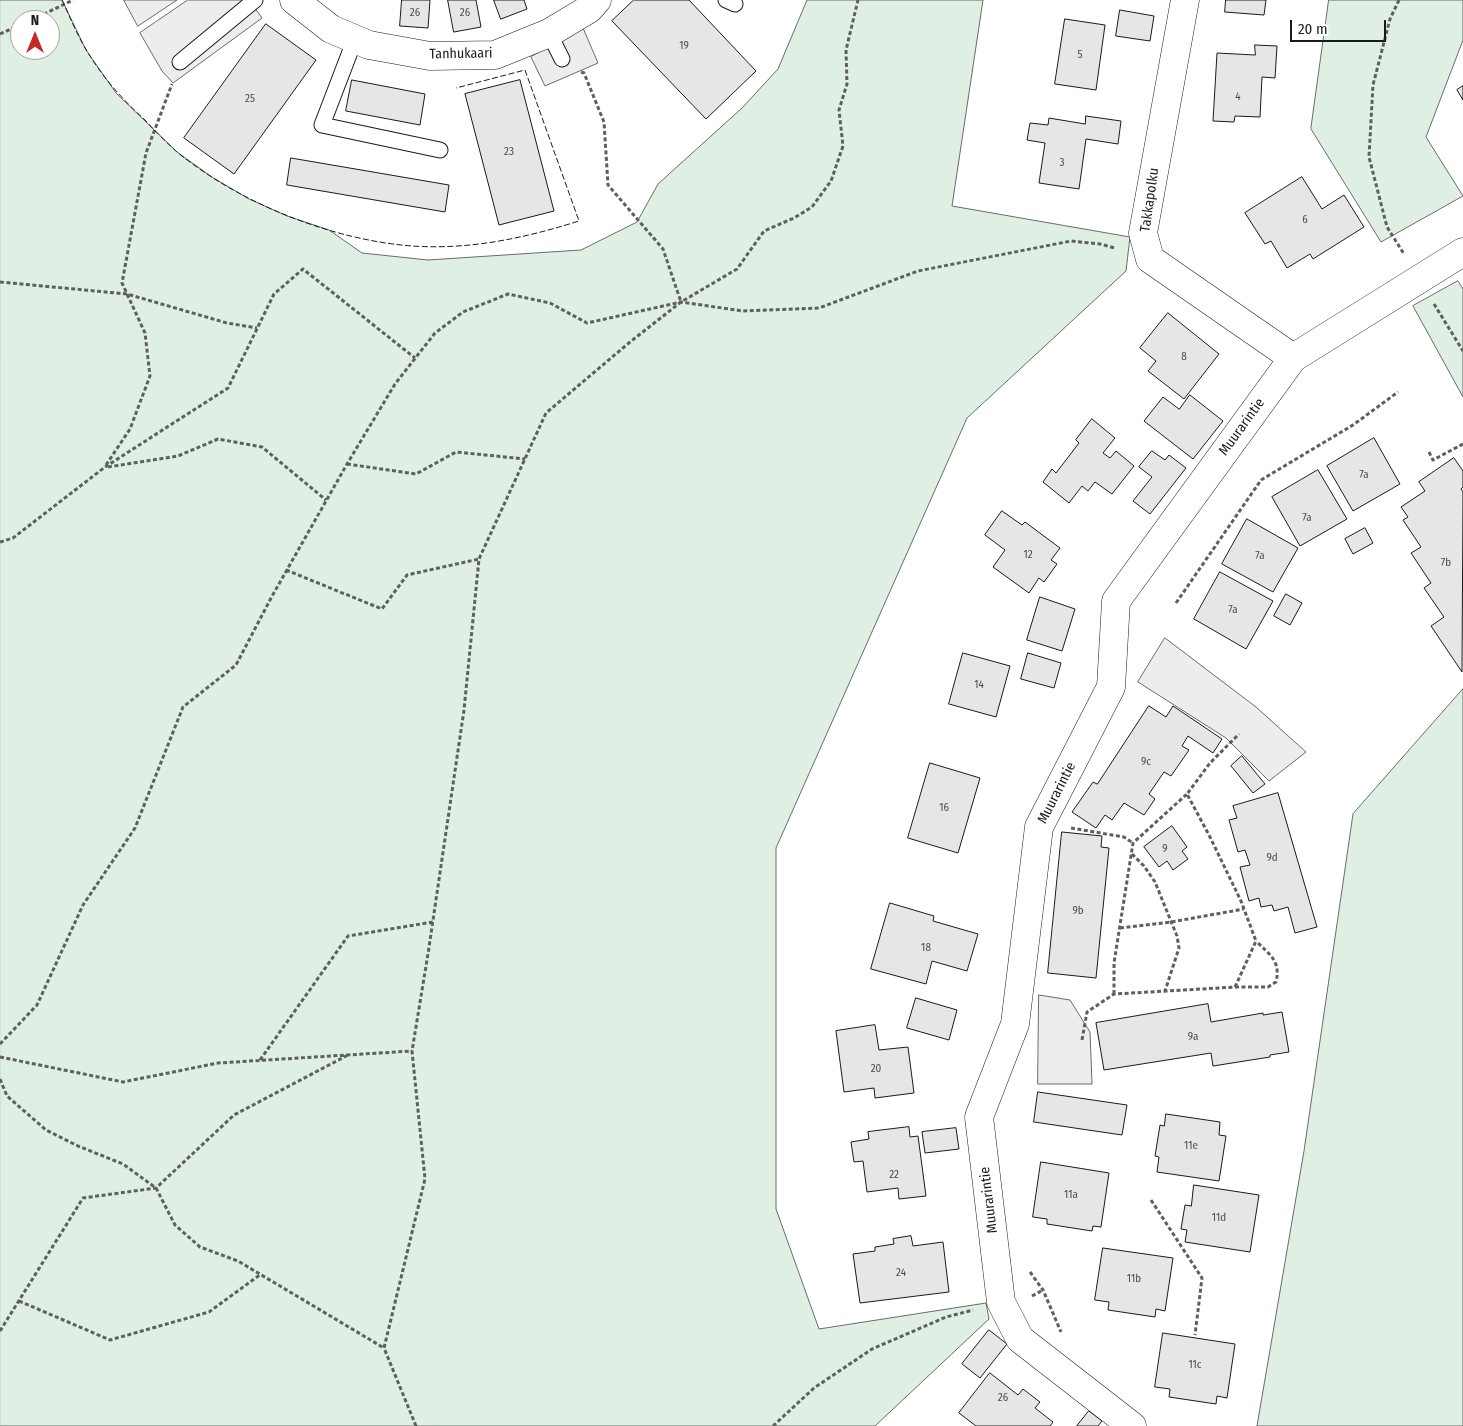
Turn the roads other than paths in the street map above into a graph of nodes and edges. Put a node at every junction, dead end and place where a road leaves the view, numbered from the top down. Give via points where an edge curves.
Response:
1 (255, 0) edge
2 (294, 0) edge
3 (597, 0) edge
4 (1185, 0) edge
5 (549, 33) junction
6 (355, 39) junction
7 (562, 59) road end
8 (180, 62) road end
9 (440, 150) dead end
10 (1463, 252) edge
11 (1293, 358) junction
12 (1132, 1426) edge

1 - 8 lane
2 - 6 street, Tanhukaari via 331,29
3 - 5 street, Tanhukaari via 589,9
4 - 11 street, Takkapolku via 1143,232 1150,259
5 - 6 street, Tanhukaari via 495,55 430,56
5 - 7 lane
6 - 9 lane via 322,125
10 - 11 street, Muurarintie
11 - 12 street, Muurarintie via 1116,600 1111,687 1039,827 1015,1024 979,1117 1001,1302 1020,1339

